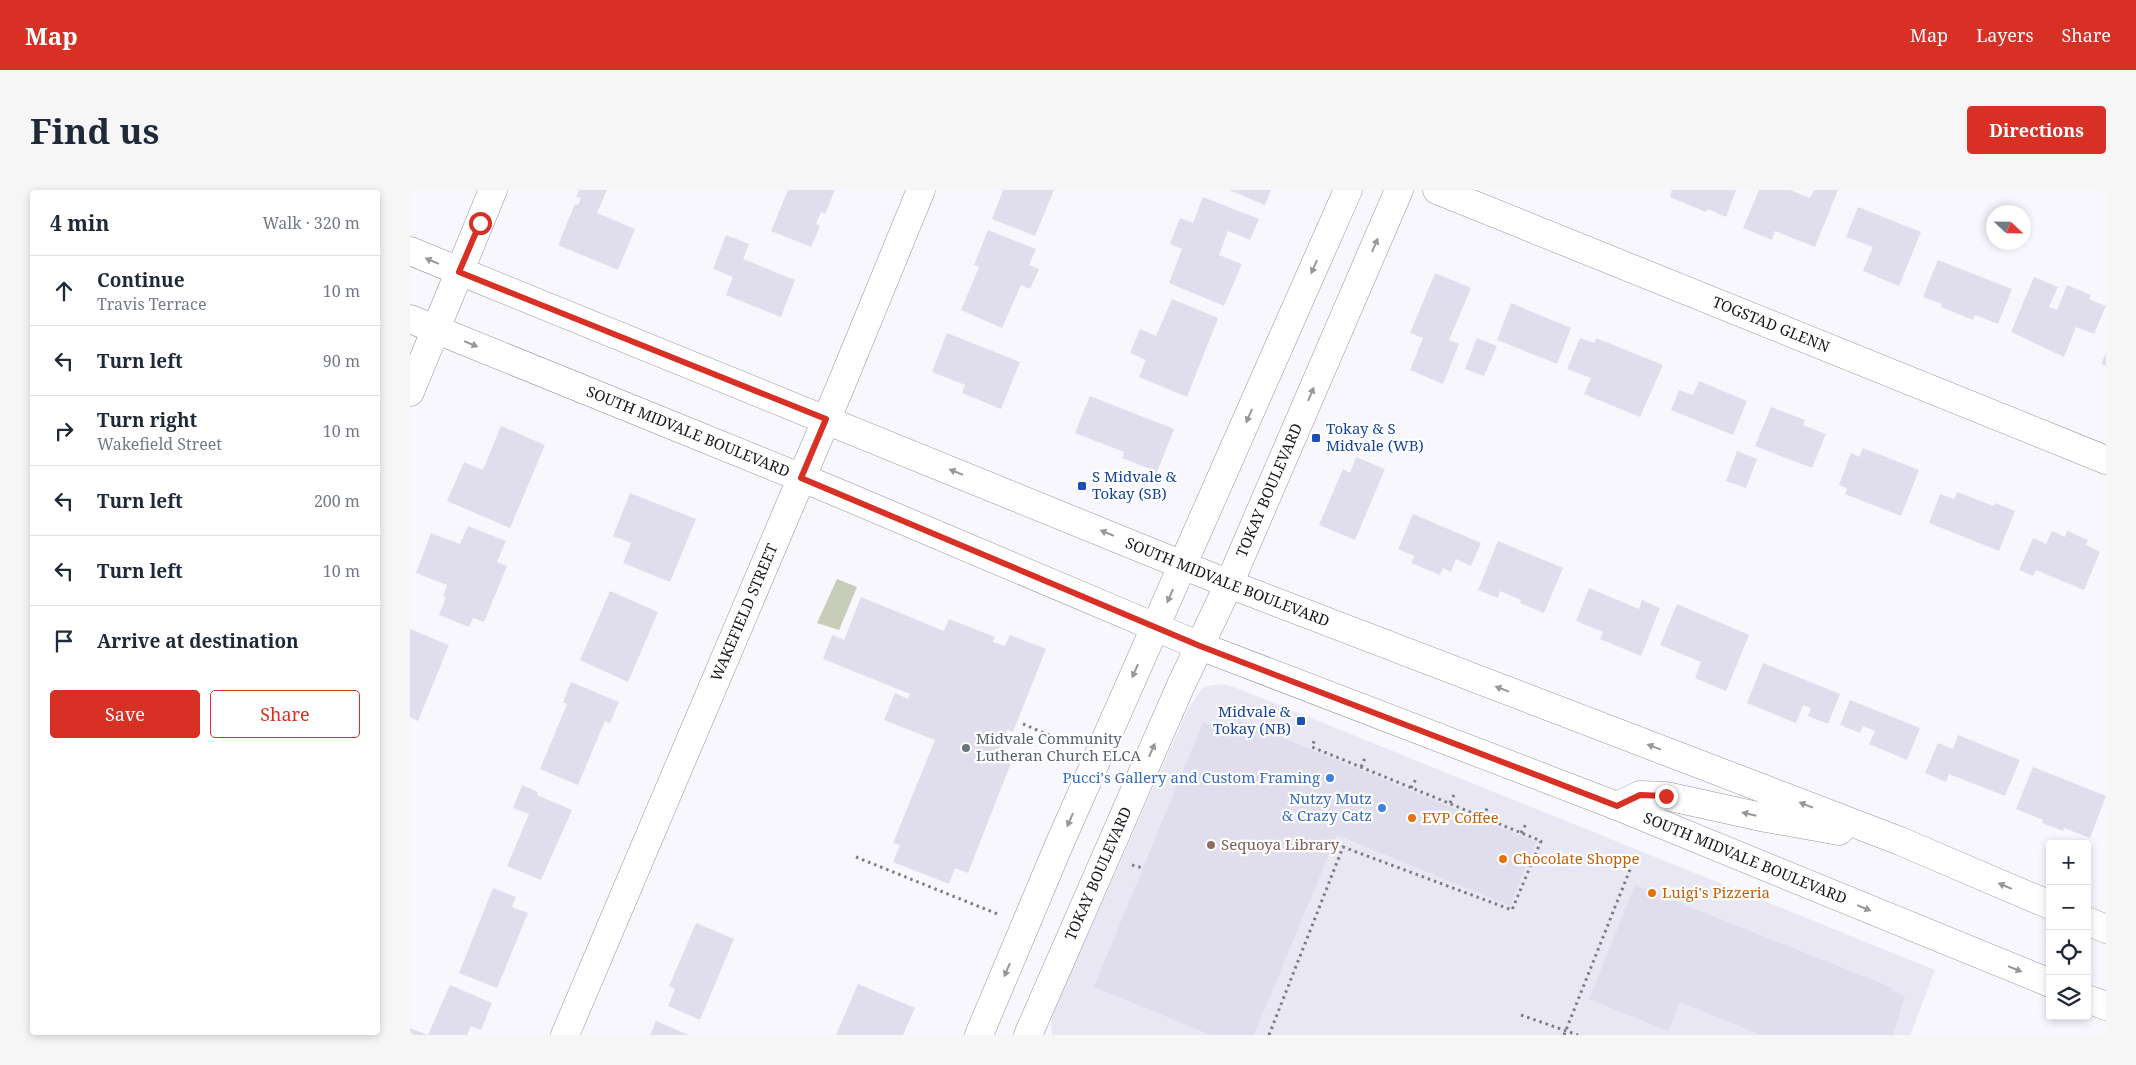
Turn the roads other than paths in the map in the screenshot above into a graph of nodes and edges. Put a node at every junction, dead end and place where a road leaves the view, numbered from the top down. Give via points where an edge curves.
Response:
1 (493, 190) edge
2 (921, 190) edge
3 (1348, 190) edge
4 (1399, 190) edge
5 (1437, 190) edge
6 (410, 251) edge
7 (459, 272) junction
8 (410, 319) edge
9 (435, 329) junction
10 (410, 392) edge
11 (826, 419) junction
12 (2106, 460) edge
13 (801, 478) junction
14 (1184, 565) junction
15 (1229, 584) junction
16 (1156, 627) junction
17 (1200, 646) junction
18 (1617, 806) junction
19 (1900, 841) junction
20 (2046, 903) edge
21 (2091, 923) edge
22 (2106, 929) edge
23 (2046, 982) edge
24 (2091, 1000) edge
25 (2106, 1006) edge
26 (565, 1035) edge
27 (979, 1035) edge
28 (1028, 1035) edge

1 - 7 main road
2 - 11 main road, WAKEFIELD STREET
3 -> 14 main road
15 -> 4 main road, TOKAY BOULEVARD
5 - 12 main road, TOGSTAD GLENN
7 -> 6 main road, SOUTH MIDVALE BOULEVARD
7 - 9 main road
7 - 11 main road, SOUTH MIDVALE BOULEVARD
8 - 9 main road, SOUTH MIDVALE BOULEVARD
9 - 10 main road
9 -> 13 main road, SOUTH MIDVALE BOULEVARD
11 - 13 main road, WAKEFIELD STREET
14 -> 11 main road, SOUTH MIDVALE BOULEVARD
13 - 16 main road, SOUTH MIDVALE BOULEVARD
13 - 26 main road, WAKEFIELD STREET
14 - 15 main road, SOUTH MIDVALE BOULEVARD
14 -> 16 main road
15 - 17 main road, TOKAY BOULEVARD
19 -> 15 main road, SOUTH MIDVALE BOULEVARD
16 - 17 main road, SOUTH MIDVALE BOULEVARD
16 -> 27 main road
17 - 18 main road, SOUTH MIDVALE BOULEVARD
28 -> 17 main road, TOKAY BOULEVARD
19 -> 18 main road via 1766,818 1666,796 1640,795
18 -> 23 main road, SOUTH MIDVALE BOULEVARD
20 -> 19 main road, SOUTH MIDVALE BOULEVARD
21 - 22 main road
24 - 25 main road

